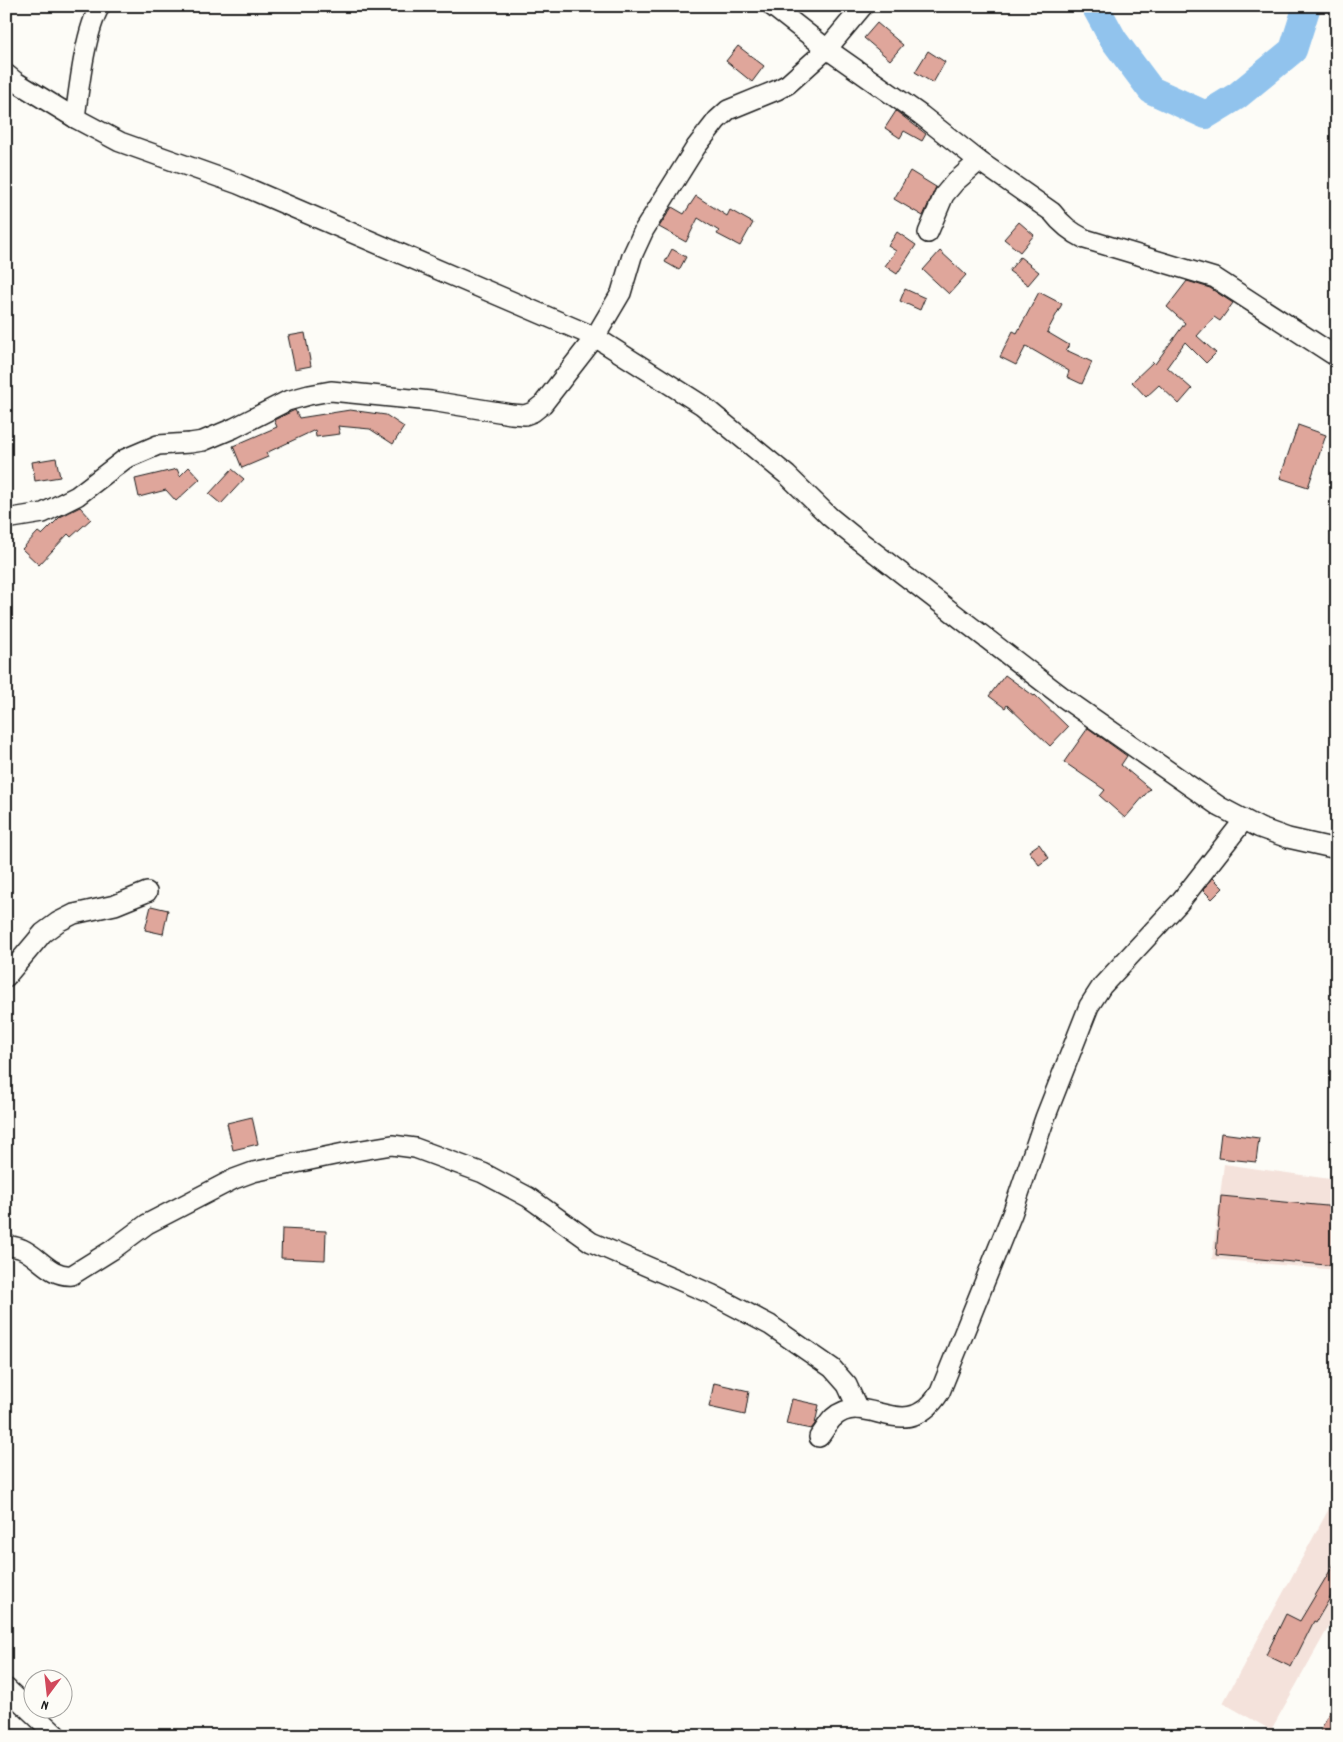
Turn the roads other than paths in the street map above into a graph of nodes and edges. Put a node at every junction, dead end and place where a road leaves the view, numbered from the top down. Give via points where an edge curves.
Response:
1 (100, 6) edge
2 (772, 6) edge
3 (863, 6) edge
4 (827, 49) junction
5 (6, 74) edge
6 (75, 118) junction
7 (979, 161) junction
8 (928, 233) dead end
9 (596, 337) junction
10 (1337, 358) edge
11 (6, 519) edge
12 (1244, 820) junction
13 (1337, 849) edge
14 (147, 892) dead end
15 (6, 976) edge
16 (6, 1245) edge
17 (858, 1409) junction
18 (819, 1437) dead end
19 (6, 1688) edge
20 (56, 1736) edge

1 - 6 street via 90,31
2 - 4 street
3 - 4 street
4 - 7 street via 921,115
4 - 9 street via 788,84 728,110 717,120 696,147 644,230 621,293
5 - 6 street
6 - 9 street via 120,142 238,184
7 - 8 street via 944,195
7 - 10 street via 1052,212 1072,232 1085,239 1215,278
9 - 11 street via 544,404 524,415 402,398 331,392 310,394 287,401 203,441 158,445 125,459 77,496 43,513
9 - 12 street via 702,405 787,475 830,517 1064,698 1220,807
12 - 13 street via 1288,838
12 - 17 street via 1178,903 1102,986 1089,1006 1012,1214 936,1399 909,1418
14 - 15 street via 58,922
16 - 17 street via 22,1248 52,1271 72,1275 146,1224 234,1179 344,1153 392,1145 414,1148 506,1184 591,1242 770,1324 832,1368 847,1385
17 - 18 street via 834,1417
19 - 20 street

